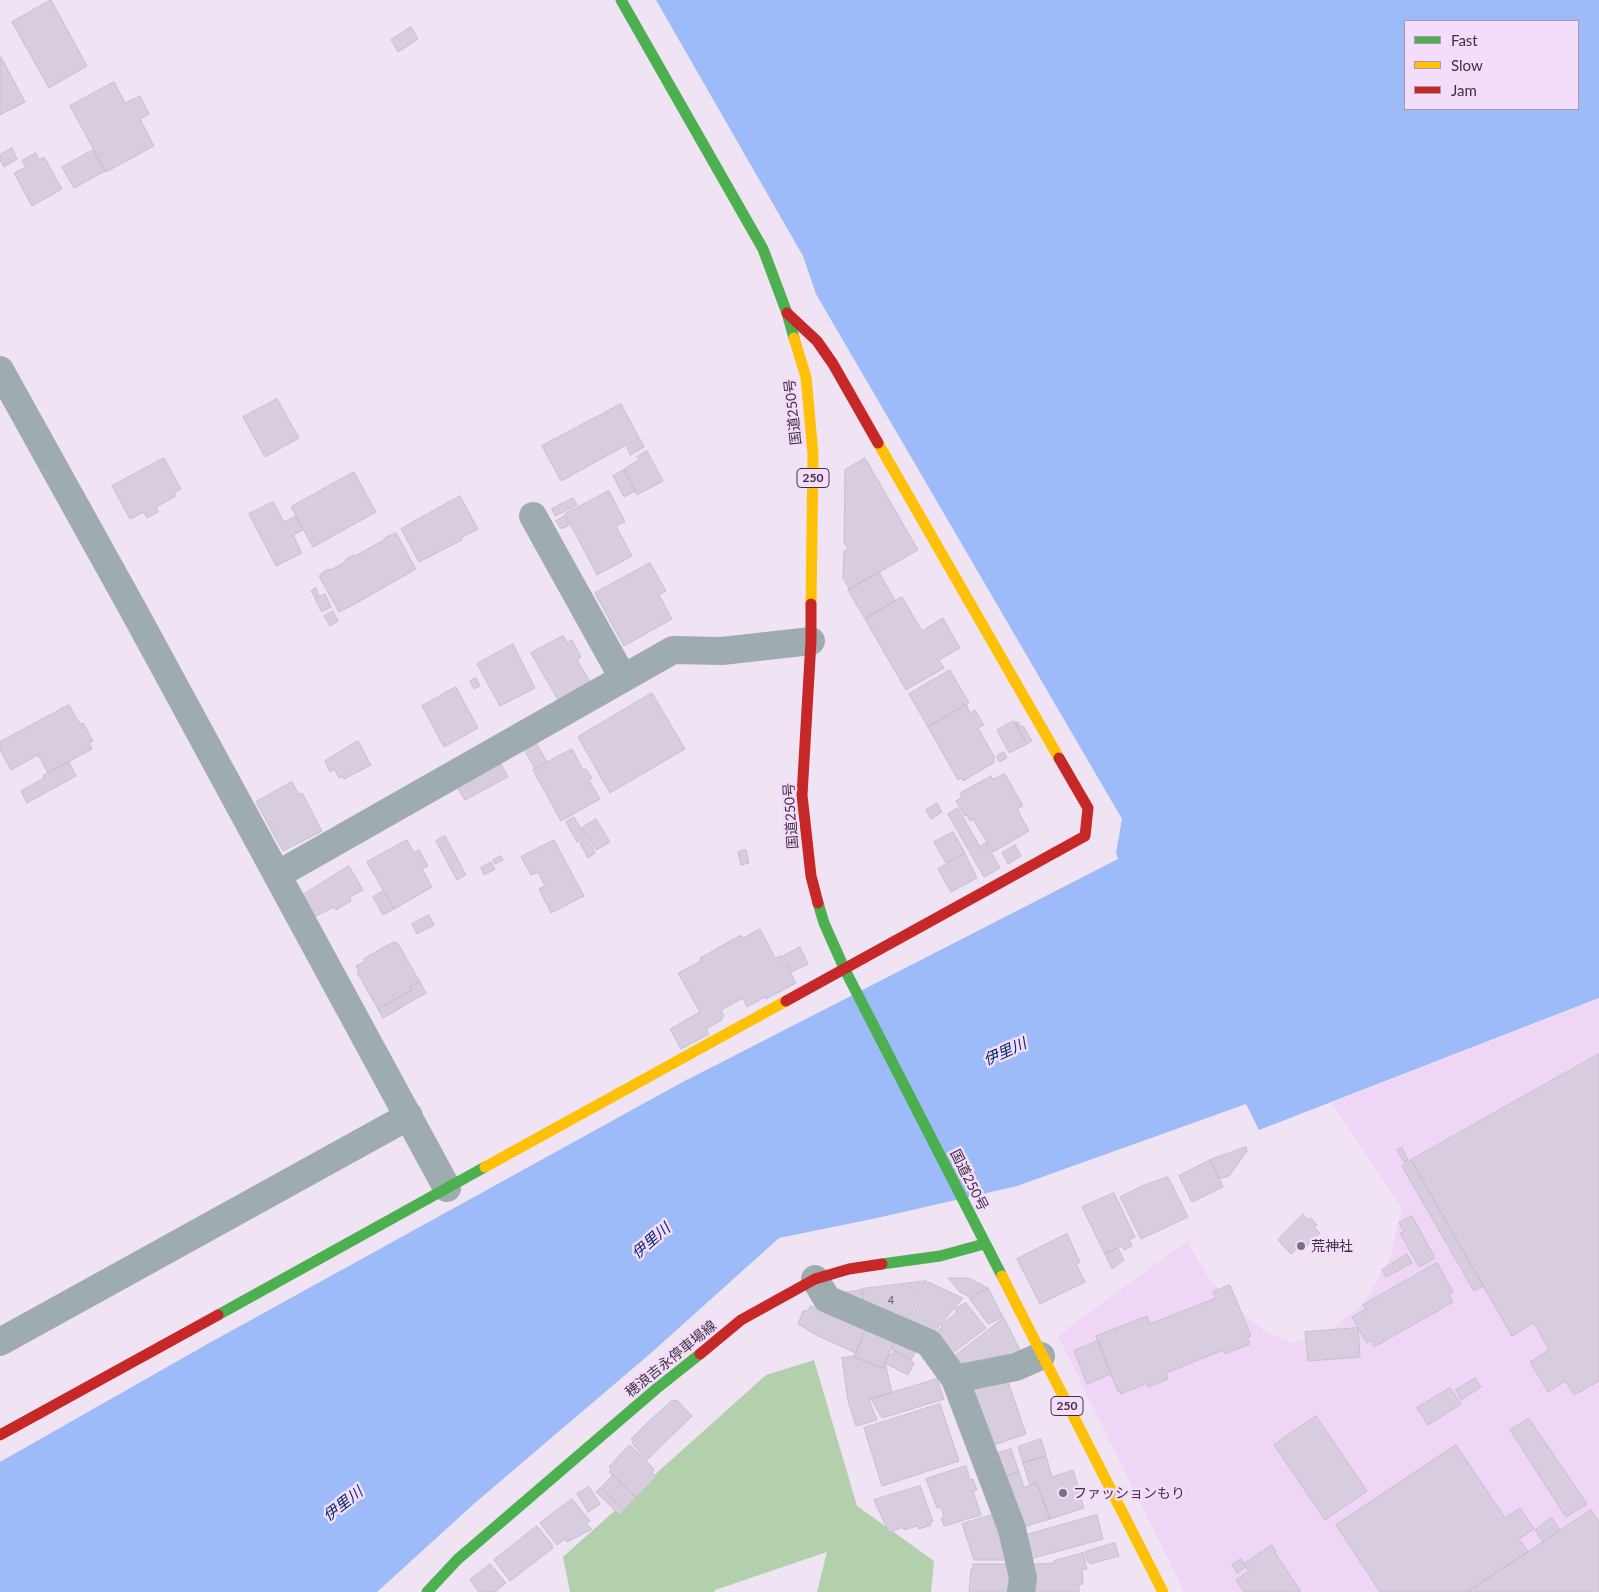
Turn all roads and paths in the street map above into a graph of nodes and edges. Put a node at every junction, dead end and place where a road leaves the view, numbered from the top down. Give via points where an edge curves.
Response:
1 (621, 0) edge
2 (787, 313) junction
3 (0, 370) edge
4 (533, 516) dead end
5 (811, 641) junction
6 (623, 678) junction
7 (277, 875) junction
8 (844, 968) junction
9 (409, 1116) junction
10 (447, 1188) junction
11 (984, 1244) junction
12 (816, 1279) junction
13 (0, 1342) edge
14 (1041, 1356) junction
15 (955, 1379) junction
16 (0, 1435) edge
17 (427, 1592) edge
18 (1021, 1592) edge
19 (1163, 1592) edge

1 - 2 main road, 国道250号 / 250 via 763,249
2 - 5 main road, 国道250号 / 250 via 806,377 813,454
2 - 8 main road via 817,341 833,364 1088,808 1085,836
3 - 7 street
4 - 6 street
5 - 6 street via 722,651 673,650
5 - 8 main road, 国道250号 / 250 via 802,795 811,876 824,923
6 - 7 street
7 - 9 street
8 - 10 main road
8 - 11 main road, 国道250号 / 250
9 - 10 street
9 - 13 street
10 - 16 main road
11 - 12 main road, 穂浪吉永停車場線 via 940,1256 849,1269
11 - 14 main road, 国道250号 / 250
12 - 15 street via 827,1299 929,1343
12 - 17 main road, 穂浪吉永停車場線 via 741,1320 458,1559
14 - 15 street via 1016,1367
14 - 19 main road, 国道250号 / 250
15 - 18 street via 1012,1529 1023,1578

